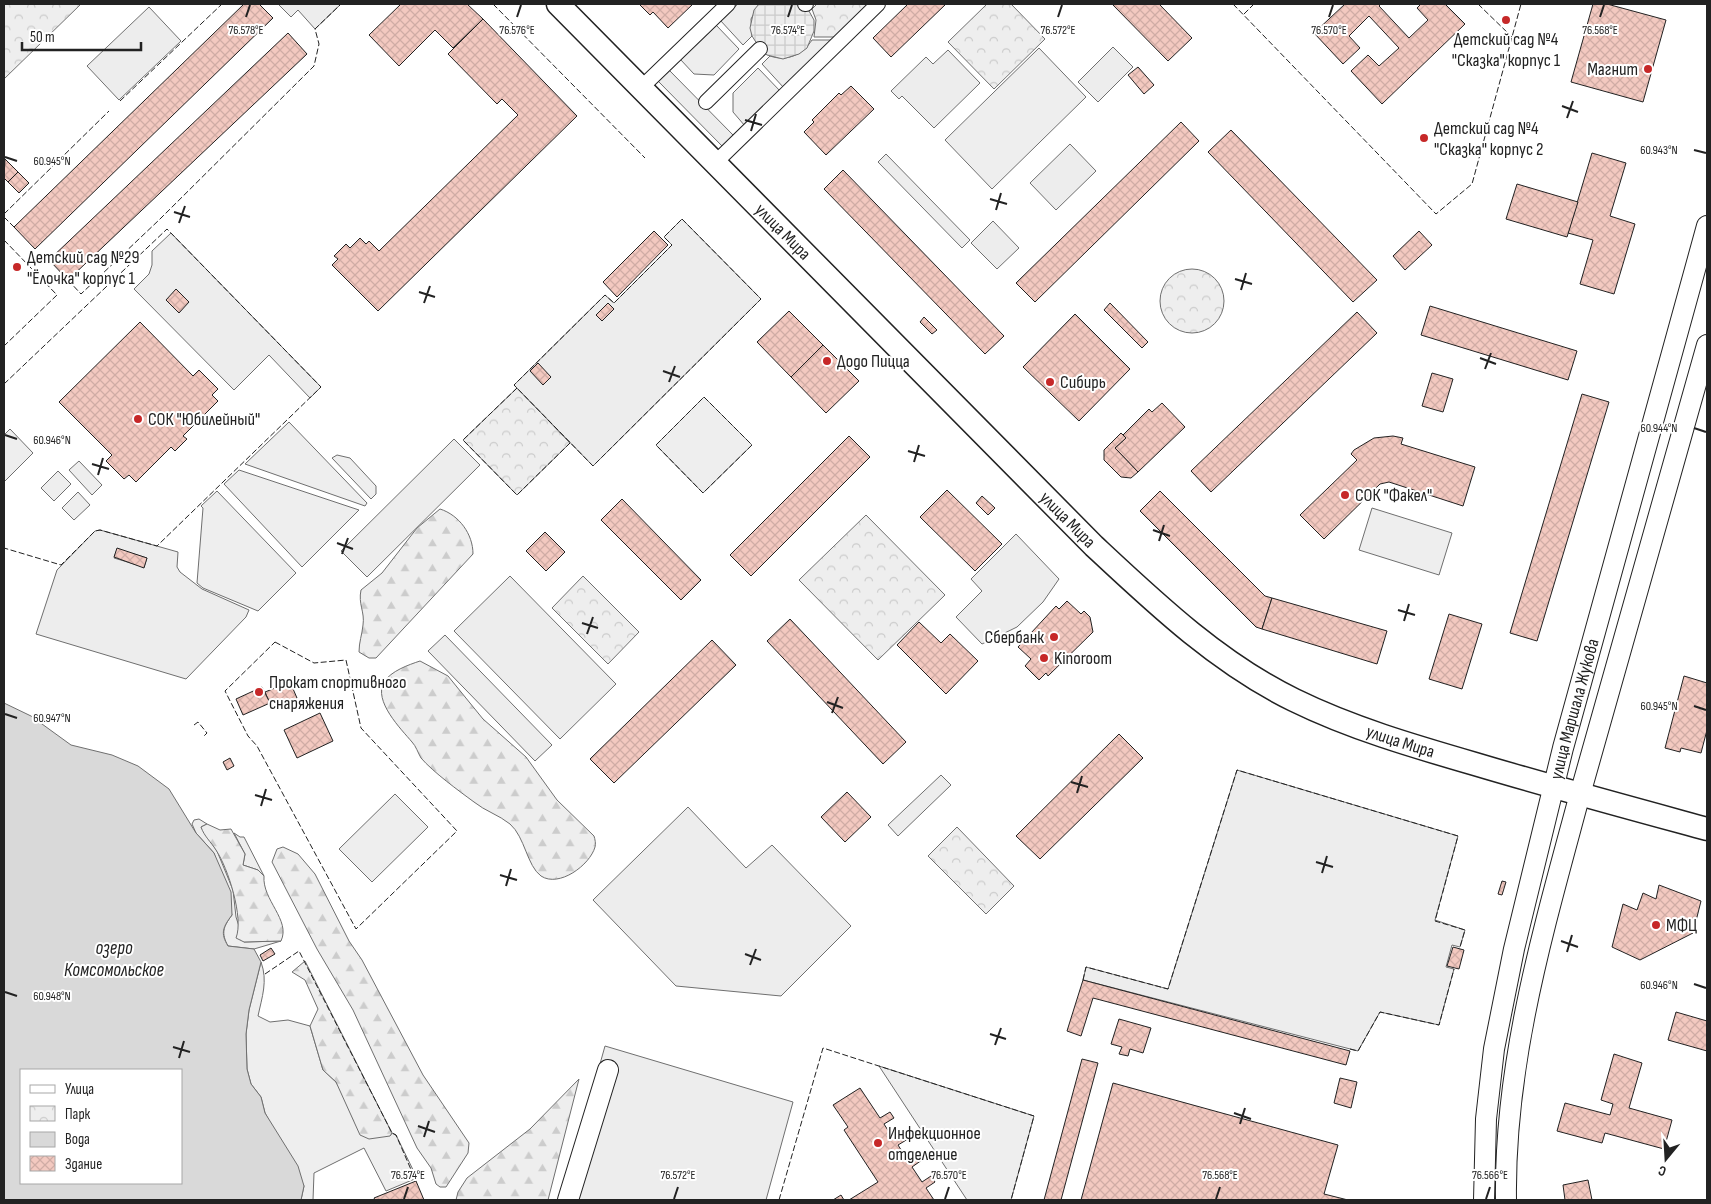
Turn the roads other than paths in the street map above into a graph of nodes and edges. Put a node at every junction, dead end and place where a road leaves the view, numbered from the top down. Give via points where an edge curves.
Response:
1 (558, 4) edge
2 (728, 4) edge
3 (878, 4) edge
4 (760, 49) dead end
5 (641, 88) junction
6 (706, 102) dead end
7 (715, 163) junction
8 (1707, 226) edge
9 (1707, 345) edge
10 (1656, 408) junction
11 (1687, 417) junction
12 (1553, 786) junction
13 (1580, 794) junction
14 (1707, 829) edge
15 (1501, 1009) junction
16 (1524, 1014) junction
17 (608, 1070) dead end
18 (568, 1200) edge
19 (1484, 1200) edge
20 (1506, 1200) edge

1 - 5 main road, улица Мира
2 - 5 street
3 - 7 street
4 - 6 street
5 - 7 main road, улица Мира
7 - 12 main road, улица Мира via 1094,546 1162,609 1214,650 1293,700 1344,722 1414,747
8 - 10 main road, улица Маршала Жукова
9 - 11 main road, улица Маршала Жукова
10 - 11 main road
10 - 12 main road, улица Маршала Жукова
11 - 13 main road, улица Маршала Жукова
12 - 13 main road, улица Мира
12 - 15 main road, улица Маршала Жукова
13 - 14 main road, улица Мира
13 - 16 main road, улица Маршала Жукова
15 - 16 main road
15 - 19 main road, улица Маршала Жукова via 1487,1110
16 - 20 main road, улица Маршала Жукова via 1511,1096
17 - 18 main road

